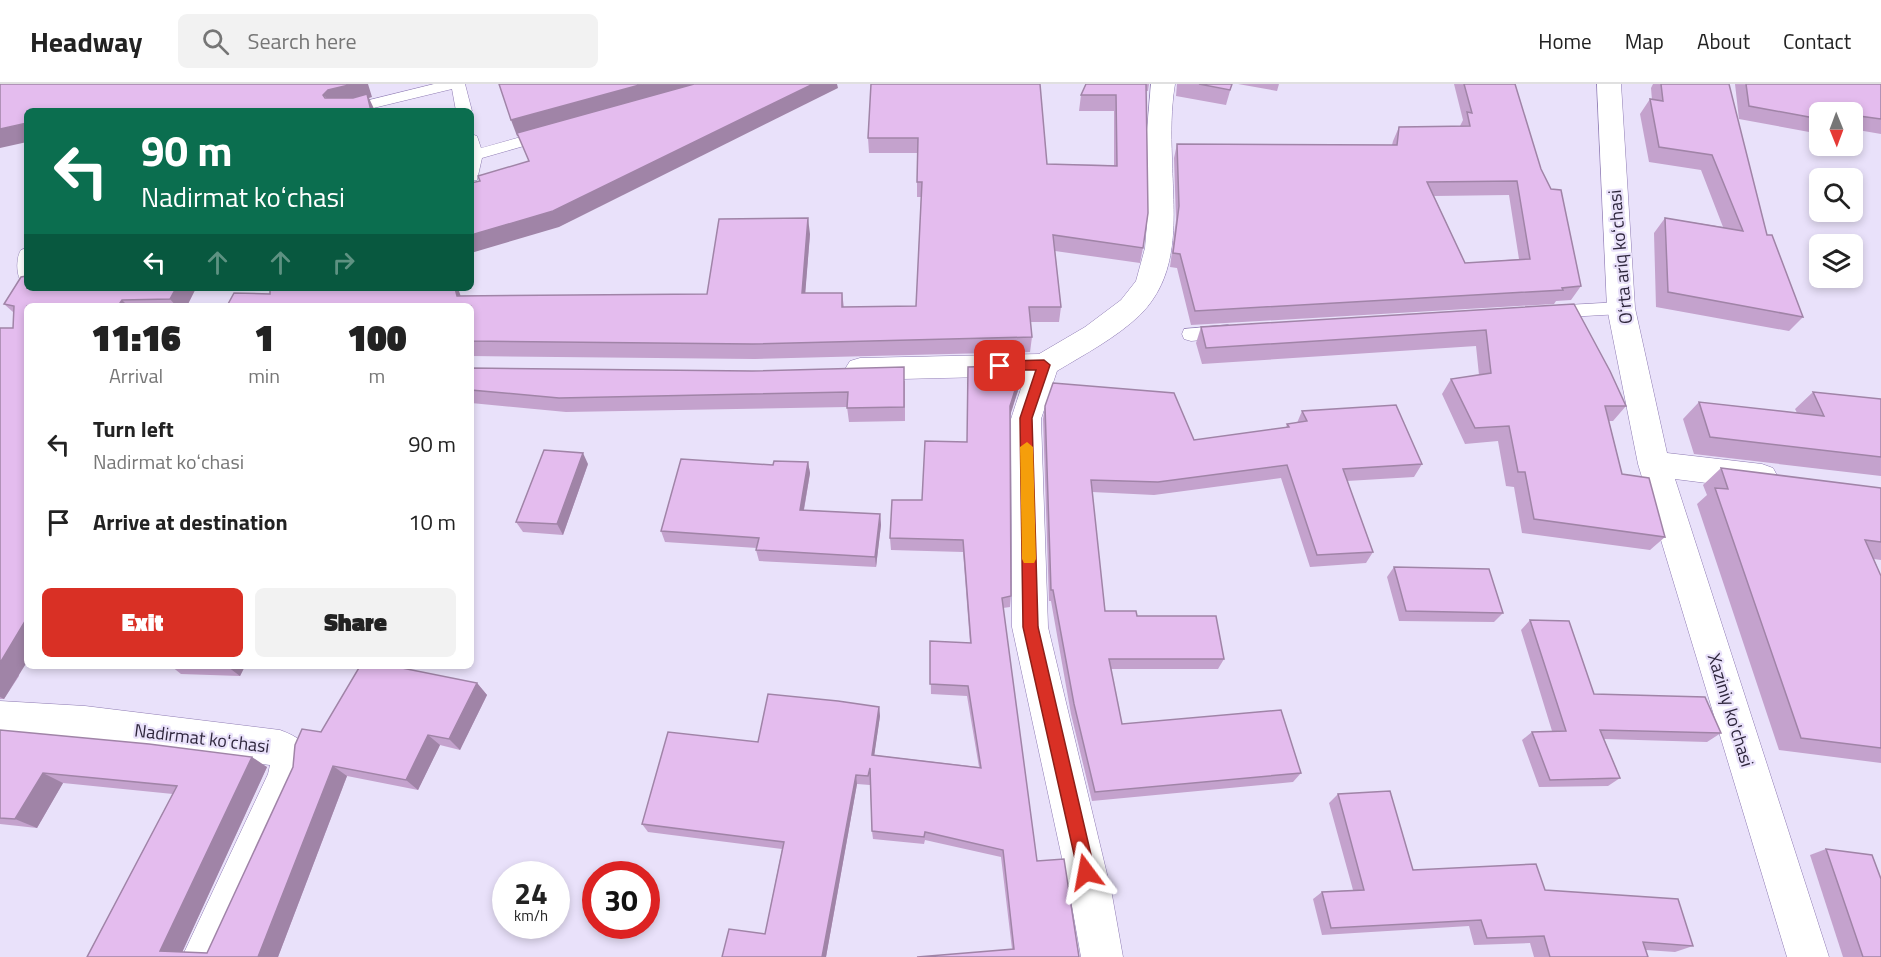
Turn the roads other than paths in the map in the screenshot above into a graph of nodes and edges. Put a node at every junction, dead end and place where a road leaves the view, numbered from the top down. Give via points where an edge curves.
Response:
1 (452, 84) edge
2 (458, 84) edge
3 (1163, 84) edge
4 (1609, 84) edge
5 (354, 108) edge
6 (463, 108) edge
7 (556, 132) edge
8 (474, 147) edge
9 (1621, 308) junction
10 (1525, 314) edge
11 (1251, 331) edge
12 (1191, 334) dead end
13 (1044, 365) junction
14 (836, 370) edge
15 (1654, 464) junction
16 (1790, 480) edge
17 (0, 720) edge
18 (203, 957) edge
19 (1102, 957) edge
20 (1808, 957) edge

1 - 5 lane
2 - 6 lane
3 - 13 street via 1159,155 1162,229 1155,265 1142,294 1111,325
4 - 9 street, Oʻrta ariq koʻchasi
7 - 8 lane
9 - 10 lane
9 - 15 street, Oʻrta ariq koʻchasi
11 - 12 lane
13 - 14 street
13 - 19 street via 1026,418 1030,627
15 - 16 street
15 - 20 street, Xaziniy ko'chasi
17 - 18 street, Nadirmat koʻchasi via 86,724 280,748 290,756 287,776

